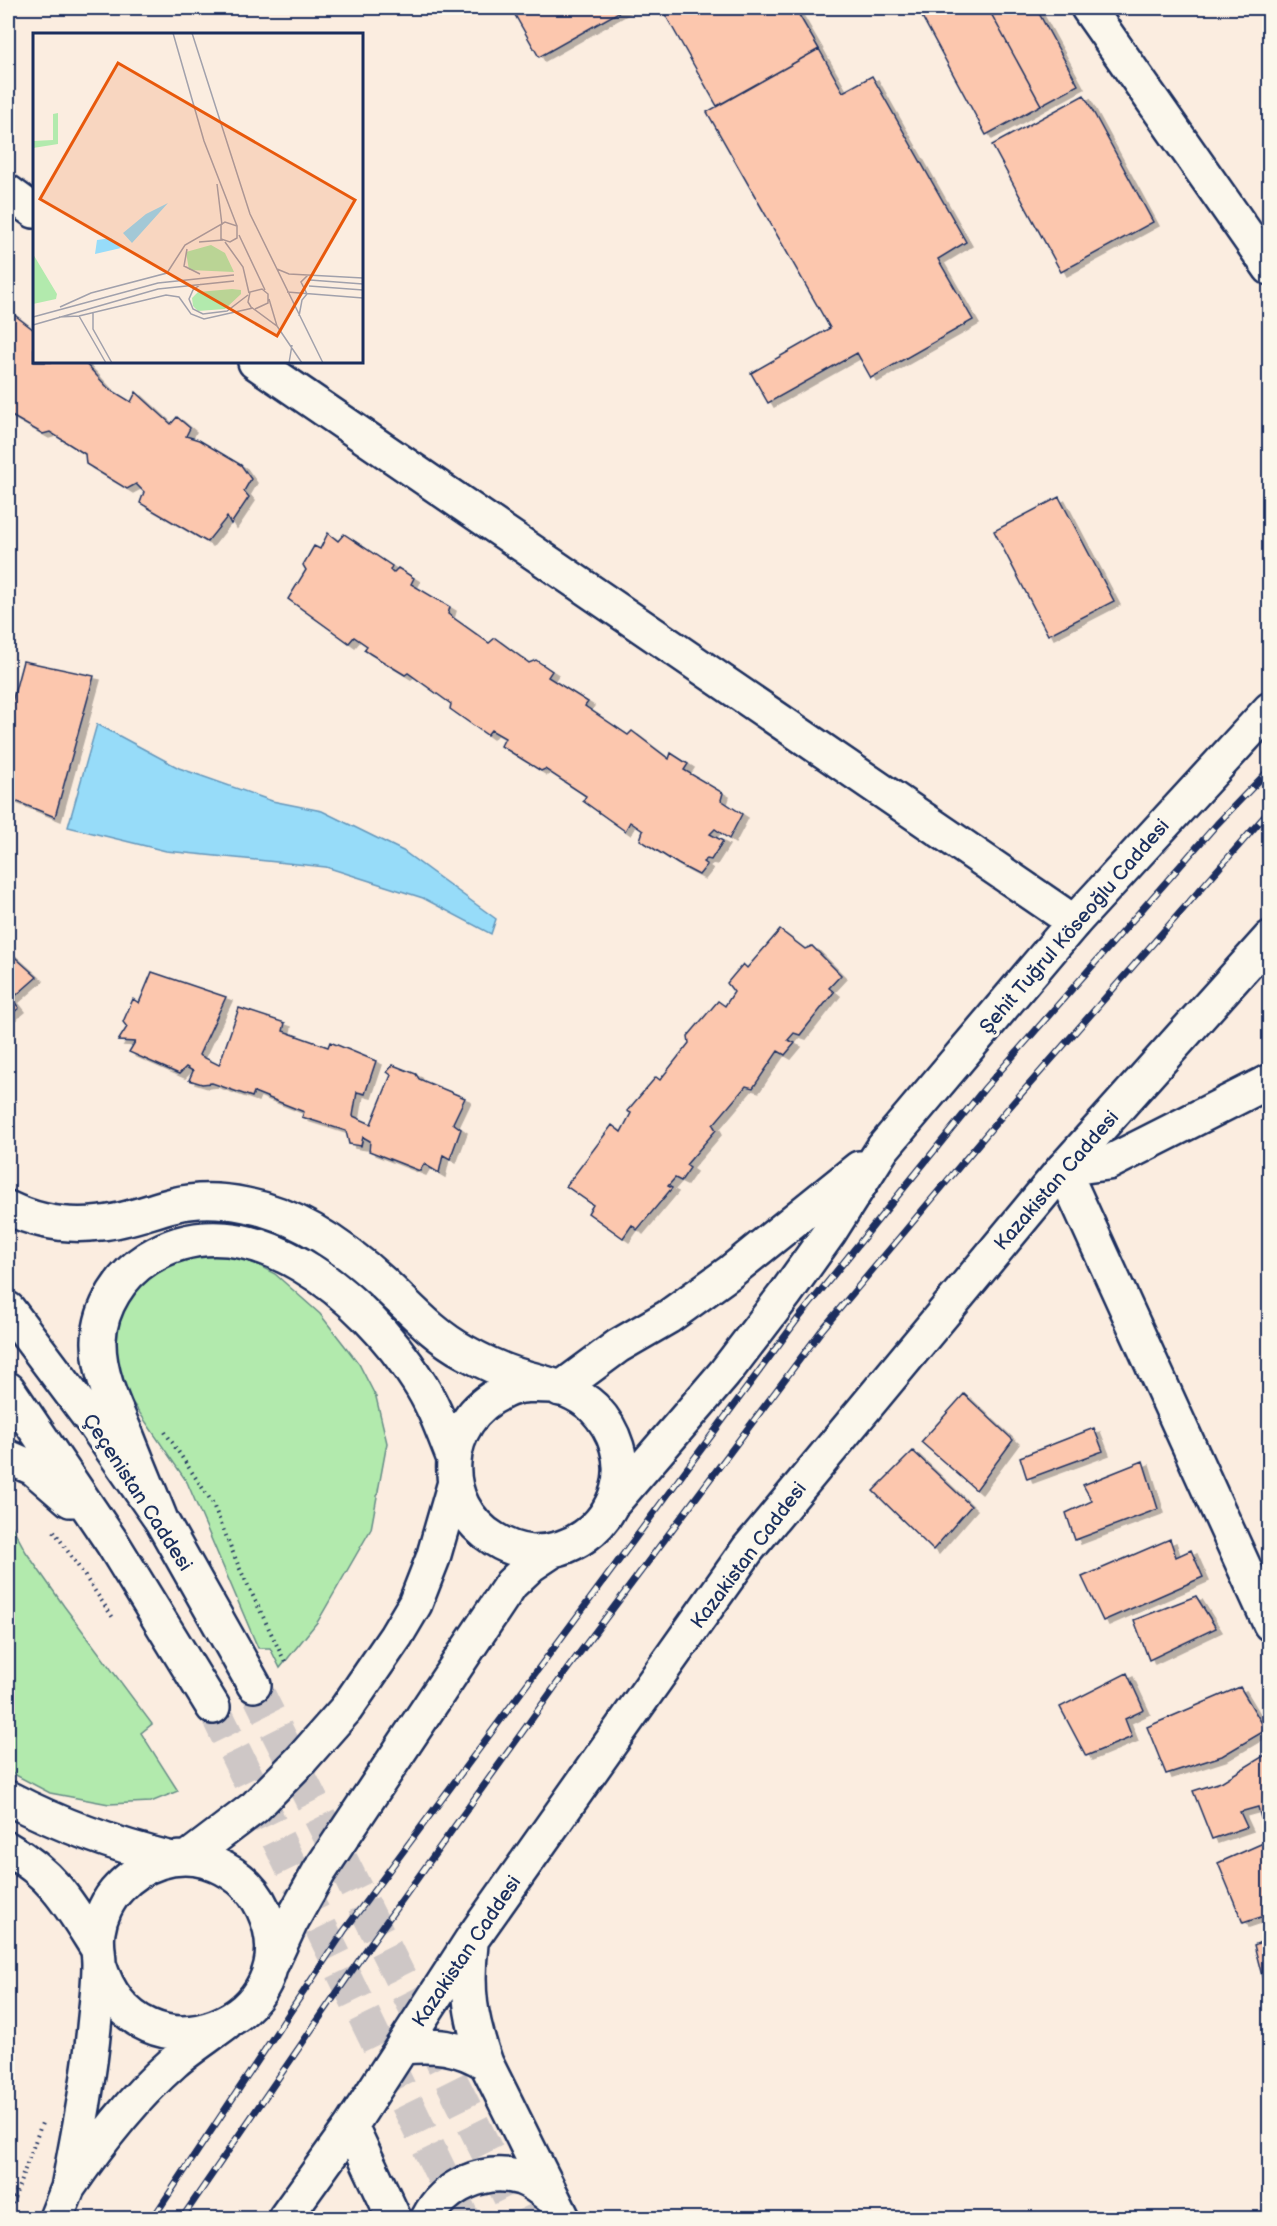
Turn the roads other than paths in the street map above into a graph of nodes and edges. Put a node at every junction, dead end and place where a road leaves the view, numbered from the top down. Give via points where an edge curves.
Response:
1 (1088, 8) edge
2 (8, 192) edge
3 (33, 210) edge
4 (1269, 268) edge
5 (256, 363) edge
6 (1269, 709) edge
7 (1074, 922) junction
8 (1269, 938) edge
9 (1269, 1080) edge
10 (883, 1148) junction
11 (1063, 1169) junction
12 (8, 1208) edge
13 (8, 1310) edge
14 (556, 1387) junction
15 (8, 1389) edge
16 (8, 1457) edge
17 (455, 1470) junction
18 (612, 1505) junction
19 (161, 1520) junction
20 (113, 1544) junction
21 (552, 1551) junction
22 (1269, 1624) edge
23 (254, 1684) tunnel mouth
24 (213, 1707) tunnel mouth
25 (8, 1798) edge
26 (8, 1849) edge
27 (180, 1859) junction
28 (472, 1939) junction
29 (98, 1956) junction
30 (267, 1973) junction
31 (226, 2023) junction
32 (402, 2047) junction
33 (486, 2062) junction
34 (351, 2126) junction
35 (68, 2188) junction
36 (558, 2209) edge
37 (56, 2218) edge
38 (285, 2218) edge
39 (394, 2218) edge
40 (428, 2218) edge

1 - 4 main road
2 - 3 main road
5 - 7 main road
6 - 7 main road, Şehit Tuğrul Köseoğlu Caddesi
7 - 10 main road, Şehit Tuğrul Köseoğlu Caddesi
8 - 11 main road, Kazakistan Caddesi
9 - 11 main road via 1108,1163
10 - 14 main road via 729,1273 668,1317
10 - 18 main road via 786,1293 724,1374
11 - 22 main road
11 - 28 main road, Kazakistan Caddesi via 748,1549
12 - 14 main road via 49,1222 76,1225 103,1223 194,1202 232,1202 269,1211 339,1247 462,1351 498,1368
13 - 19 main road, Çeçenistan Caddesi
14 - 17 main road via 528,1385 504,1391 483,1404 466,1423 456,1445
14 - 18 main road via 591,1405 616,1441 619,1484
15 - 20 main road
16 - 20 main road via 33,1468 58,1488
17 - 19 main road via 433,1406 417,1379 358,1307 313,1274 269,1249 227,1238 204,1238 163,1249 143,1261 107,1305 101,1322 99,1342 111,1397
17 - 21 main road via 457,1494 468,1516 484,1533 504,1546 528,1552
17 - 27 main road via 433,1558 415,1604 345,1709 255,1807
18 - 21 main road via 596,1527 575,1543
19 - 23 main road, Çeçenistan Caddesi
20 - 24 main road
21 - 30 main road via 531,1565 504,1593 319,1872
25 - 27 main road via 103,1840
26 - 29 main road via 34,1866 67,1899
27 - 29 main road via 142,1869 118,1889 102,1917
27 - 30 main road via 229,1871 260,1902 270,1930 271,1959
28 - 32 main road, Kazakistan Caddesi
28 - 33 main road via 468,1991
29 - 31 main road via 116,2000 148,2025 187,2033
29 - 35 main road via 91,2055
30 - 31 main road via 244,2011
31 - 35 main road via 148,2087 97,2145
32 - 33 main road via 446,2046
32 - 34 main road, Kazakistan Caddesi
33 - 36 main road
34 - 38 main road, Kazakistan Caddesi
34 - 39 main road
35 - 37 main road
36 - 40 main road via 536,2186 522,2178 493,2175 447,2194

